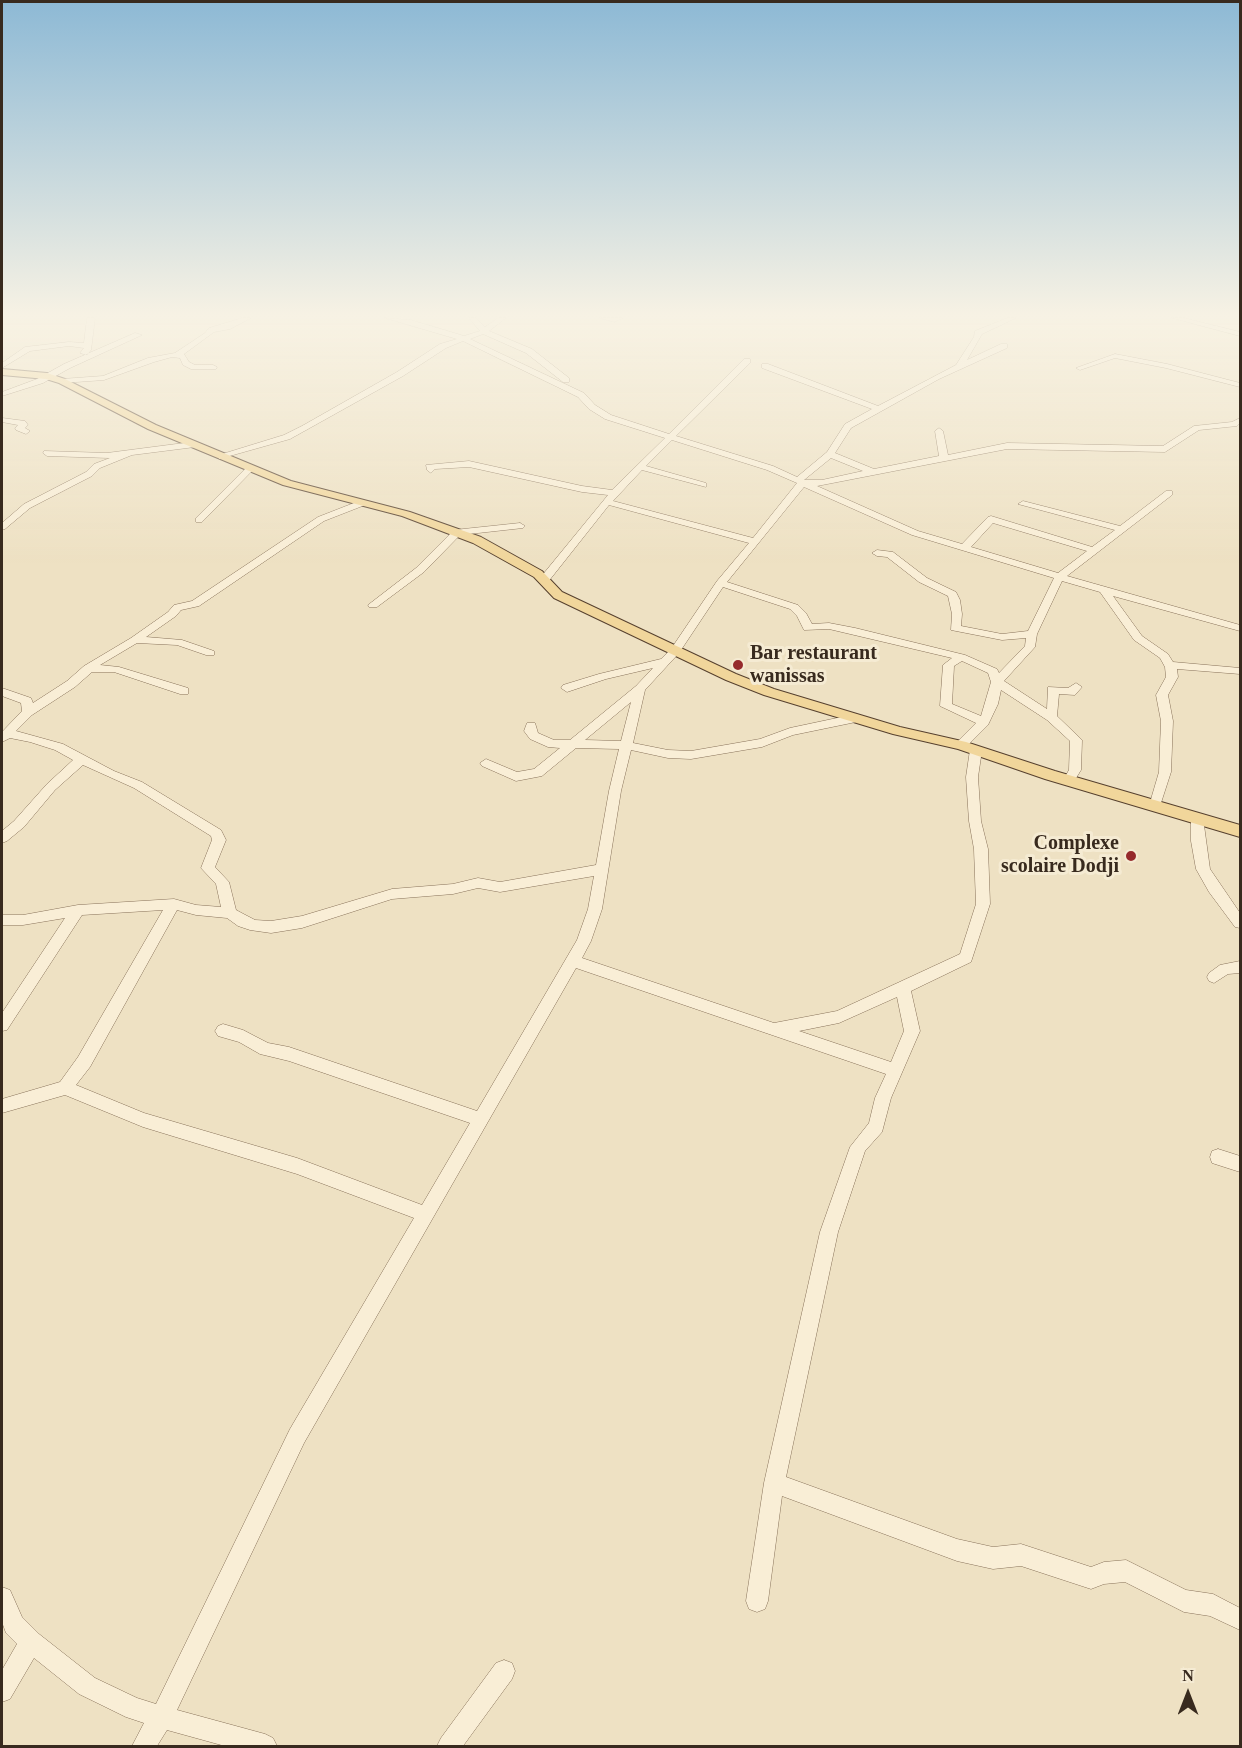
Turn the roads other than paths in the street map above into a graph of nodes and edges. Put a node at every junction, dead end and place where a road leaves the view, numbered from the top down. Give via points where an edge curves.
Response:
1 (96, 400) edge
2 (355, 400) edge
3 (585, 400) edge
4 (707, 400) edge
5 (854, 400) edge
6 (896, 400) edge
7 (879, 409) junction
8 (2, 420) edge
9 (1240, 420) edge
10 (26, 430) dead end
11 (939, 431) dead end
12 (669, 437) junction
13 (192, 445) junction
14 (46, 453) dead end
15 (129, 454) junction
16 (830, 454) junction
17 (222, 457) junction
18 (944, 458) junction
19 (640, 467) junction
20 (250, 469) junction
21 (431, 470) dead end
22 (872, 471) junction
23 (800, 482) junction
24 (703, 485) dead end
25 (820, 486) junction
26 (614, 493) junction
27 (1169, 493) dead end
28 (607, 502) junction
29 (362, 503) junction
30 (1023, 504) dead end
31 (199, 520) dead end
32 (520, 526) dead end
33 (2, 527) edge
34 (1122, 529) junction
35 (457, 532) junction
36 (754, 541) junction
37 (963, 549) junction
38 (1093, 550) junction
39 (877, 553) dead end
40 (1059, 577) junction
41 (544, 580) junction
42 (721, 584) junction
43 (1104, 590) junction
44 (373, 605) dead end
45 (1240, 628) edge
46 (1032, 634) junction
47 (135, 640) junction
48 (675, 651) junction
49 (210, 653) dead end
50 (961, 657) junction
51 (665, 662) junction
52 (1171, 665) junction
53 (88, 668) junction
54 (1240, 671) edge
55 (997, 682) junction
56 (1076, 687) dead end
57 (567, 688) dead end
58 (640, 688) junction
59 (184, 691) dead end
60 (2, 692) edge
61 (28, 706) junction
62 (1051, 717) junction
63 (856, 718) junction
64 (984, 722) junction
65 (531, 726) dead end
66 (5, 737) edge
67 (572, 745) junction
68 (625, 745) junction
69 (961, 746) junction
70 (976, 750) junction
71 (82, 759) junction
72 (486, 763) dead end
73 (1069, 780) junction
74 (1155, 806) junction
75 (1197, 818) junction
76 (1240, 831) edge
77 (2, 838) edge
78 (603, 869) junction
79 (174, 904) junction
80 (78, 910) junction
81 (230, 913) junction
82 (2, 920) edge
83 (1240, 923) edge
84 (573, 961) junction
85 (1240, 967) edge
86 (1214, 976) dead end
87 (903, 988) junction
88 (2, 1024) edge
89 (772, 1029) junction
90 (223, 1031) dead end
91 (895, 1070) junction
92 (65, 1088) junction
93 (2, 1106) edge
94 (480, 1119) junction
95 (1218, 1157) dead end
96 (1240, 1164) edge
97 (424, 1214) junction
98 (774, 1483) junction
99 (2, 1598) edge
100 (757, 1601) dead end
101 (1240, 1618) edge
102 (31, 1642) junction
103 (504, 1671) dead end
104 (2, 1691) edge
105 (161, 1718) junction
106 (144, 1746) edge
107 (265, 1746) edge
108 (448, 1746) edge

1 - 13 main road
2 - 17 street via 287,437
3 - 12 street via 608,417
4 - 12 street
5 - 7 street
6 - 7 street
7 - 16 street via 848,426
8 - 10 street via 22,423 19,428
9 - 18 street via 1197,428 1165,450 1007,446
11 - 18 street
12 - 19 street
12 - 23 street via 770,468
13 - 15 street
13 - 17 main road
14 - 15 street
15 - 33 street via 97,466 27,506
16 - 22 street
16 - 23 street
17 - 20 main road
18 - 22 street
19 - 24 street
19 - 26 street
20 - 29 main road
20 - 31 street
21 - 26 street via 429,467 469,464
22 - 25 street
23 - 25 street
23 - 36 street
25 - 37 street via 915,533
26 - 28 street
27 - 34 street
28 - 36 street
28 - 41 street
29 - 35 main road
29 - 47 street via 321,519 195,604 178,607
30 - 34 street
32 - 35 street
34 - 38 street
35 - 41 main road via 492,547
35 - 44 street via 420,570
36 - 42 street
37 - 38 street via 991,519
37 - 40 street
38 - 40 street
39 - 46 street via 890,554 923,580 952,594 957,610 955,628 1002,637
40 - 43 street
40 - 46 street
41 - 48 main road via 558,595
42 - 48 street
42 - 50 street via 791,605 808,628 855,631
43 - 45 street
43 - 52 street via 1138,638
46 - 55 street via 1030,647
47 - 49 street via 178,642
47 - 53 street
48 - 51 street
48 - 63 main road via 769,692
50 - 55 street via 993,671
50 - 64 street via 949,665 946,706
51 - 57 street
51 - 58 street
52 - 54 street
52 - 74 street via 1172,677 1162,694 1167,721 1164,779
53 - 59 street via 115,669
53 - 61 street via 44,702
55 - 62 street
55 - 64 street
56 - 62 street via 1071,692 1052,690
58 - 67 street
58 - 68 street
60 - 61 street
61 - 66 street
62 - 73 street via 1076,740 1075,770
63 - 68 street via 790,732 762,743 698,754 676,755
63 - 69 main road
64 - 69 street
65 - 67 street via 531,733 544,741
66 - 71 street via 31,738
67 - 68 street
67 - 72 street via 542,771 531,775 507,775
68 - 78 street
69 - 70 main road
70 - 73 main road
70 - 87 street via 972,777 983,904 966,958
71 - 77 street
71 - 81 street via 138,785 218,835 208,868 222,882
73 - 74 main road
74 - 75 main road
75 - 76 main road
75 - 83 street via 1203,869
78 - 81 street via 500,887 478,883 392,894 302,922 272,927 249,924
78 - 84 street via 590,927
79 - 80 street
79 - 81 street
79 - 92 street via 84,1062
80 - 82 street
80 - 88 street
84 - 89 street
84 - 94 street
85 - 86 street
87 - 89 street via 839,1017
87 - 91 street via 912,1031
89 - 91 street
90 - 94 street via 265,1049 289,1053
91 - 98 street via 876,1127 858,1147 830,1232
92 - 93 street
92 - 97 street via 143,1120 297,1166
94 - 97 street
95 - 96 street
97 - 105 street via 297,1436
98 - 100 street
98 - 101 street via 957,1550 993,1558 1021,1555 1091,1578 1126,1571 1184,1601 1213,1605
99 - 102 street via 14,1625
102 - 104 street
102 - 105 street via 87,1686
103 - 108 street
105 - 106 street
105 - 107 street

